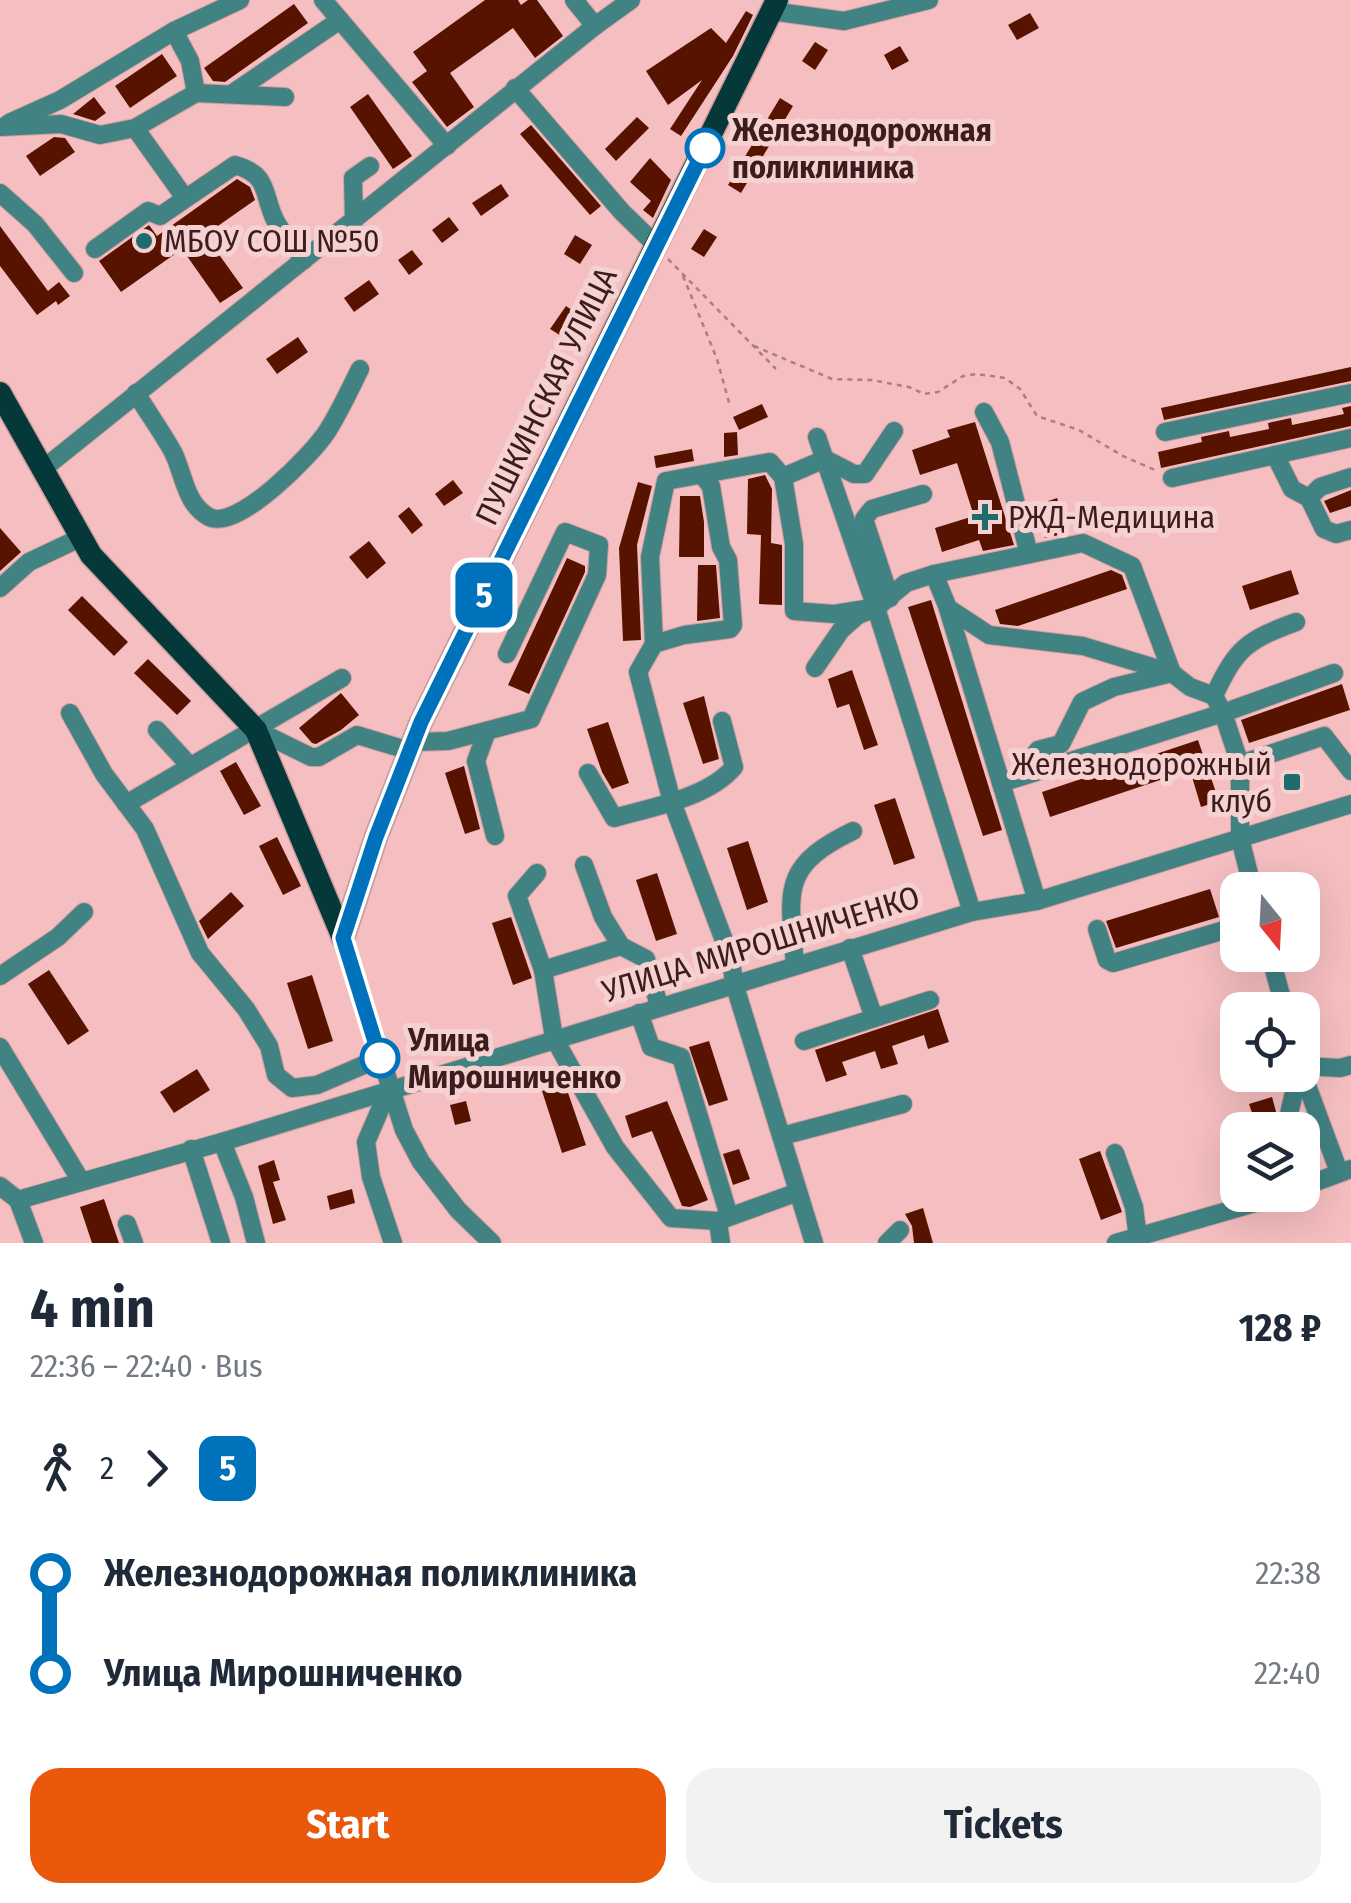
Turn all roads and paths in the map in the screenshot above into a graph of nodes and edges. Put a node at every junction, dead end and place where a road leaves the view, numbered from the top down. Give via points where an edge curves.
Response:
1 (240, 0) edge
2 (323, 0) edge
3 (574, 0) edge
4 (631, 0) edge
5 (922, 1) edge
6 (774, 6) edge
7 (340, 20) junction
8 (595, 26) junction
9 (174, 31) junction
10 (515, 88) junction
11 (196, 93) junction
12 (231, 94) junction
13 (285, 97) dead end
14 (0, 128) edge
15 (135, 128) junction
16 (447, 146) junction
17 (370, 166) dead end
18 (0, 193) edge
19 (184, 198) junction
20 (354, 220) junction
21 (657, 246) junction
22 (95, 249) dead end
23 (304, 260) junction
24 (74, 273) dead end
25 (682, 275) junction
26 (754, 346) junction
27 (360, 369) dead end
28 (776, 369) dead end
29 (0, 393) edge
30 (136, 393) junction
31 (1351, 393) edge
32 (730, 406) dead end
33 (984, 412) dead end
34 (894, 431) dead end
35 (1165, 432) dead end
36 (816, 437) dead end
37 (1351, 438) edge
38 (1275, 455) junction
39 (825, 459) junction
40 (43, 469) junction
41 (702, 475) junction
42 (783, 476) junction
43 (1351, 477) edge
44 (1172, 478) joint
45 (923, 494) dead end
46 (1309, 498) junction
47 (1351, 530) edge
48 (80, 538) junction
49 (1029, 554) junction
50 (934, 574) junction
51 (0, 588) edge
52 (883, 603) junction
53 (948, 608) junction
54 (1296, 622) dead end
55 (654, 644) junction
56 (507, 654) dead end
57 (816, 668) dead end
58 (1172, 673) junction
59 (1334, 674) dead end
60 (342, 678) dead end
61 (1219, 705) junction
62 (70, 713) dead end
63 (722, 721) dead end
64 (157, 730) dead end
65 (256, 730) junction
66 (487, 731) junction
67 (412, 746) junction
68 (1240, 764) junction
69 (190, 766) junction
70 (1351, 771) edge
71 (588, 773) dead end
72 (1021, 776) junction
73 (1001, 783) junction
74 (672, 802) junction
75 (126, 804) junction
76 (1351, 804) edge
77 (853, 831) dead end
78 (495, 836) dead end
79 (1240, 838) junction
80 (584, 865) dead end
81 (1248, 872) edge
82 (537, 873) dead end
83 (1036, 901) junction
84 (84, 912) dead end
85 (972, 912) junction
86 (1097, 929) dead end
87 (1220, 931) edge
88 (343, 938) junction
89 (622, 946) junction
90 (850, 948) junction
91 (795, 966) junction
92 (543, 970) junction
93 (0, 976) edge
94 (734, 983) junction
95 (930, 1000) dead end
96 (659, 1006) junction
97 (639, 1012) junction
98 (874, 1018) junction
99 (554, 1038) junction
100 (804, 1041) dead end
101 (0, 1047) edge
102 (380, 1058) junction
103 (1351, 1065) edge
104 (1320, 1070) edge
105 (389, 1088) junction
106 (1310, 1092) edge
107 (902, 1104) dead end
108 (782, 1136) junction
109 (222, 1142) junction
110 (191, 1149) junction
111 (1115, 1153) dead end
112 (1345, 1171) edge
113 (1320, 1180) edge
114 (81, 1181) junction
115 (0, 1186) edge
116 (798, 1192) junction
117 (18, 1200) junction
118 (1225, 1212) edge
119 (724, 1219) junction
120 (127, 1224) dead end
121 (1138, 1238) junction
122 (34, 1243) edge
123 (134, 1243) edge
124 (221, 1243) edge
125 (256, 1243) edge
126 (393, 1243) edge
127 (492, 1243) edge
128 (721, 1243) edge
129 (814, 1243) edge
130 (1116, 1243) edge

1 - 9 street
2 - 7 street
3 - 8 street
4 - 8 street
5 - 6 street via 844,21
6 - 21 main road, ПУШКИНСКАЯ УЛИЦА
7 - 12 street
7 - 16 street
8 - 10 street
9 - 11 street via 190,61
9 - 14 street
10 - 16 street
10 - 21 street
11 - 12 street
11 - 15 street
12 - 13 street
14 - 15 street via 62,124 100,136
15 - 19 street
16 - 20 street
17 - 20 street via 353,178
18 - 24 street
19 - 22 street via 160,216 148,211
19 - 23 street via 235,165 252,170 267,191 274,219
20 - 23 street
21 - 25 path
21 - 67 main road, ПУШКИНСКАЯ УЛИЦА
23 - 30 street
25 - 26 path
25 - 32 path
26 - 28 path
26 - 44 path via 832,379 871,380 924,394 963,376 1005,378 1038,416
27 - 30 street via 326,433 286,478 224,520 210,518 191,500 174,453
29 - 40 main road
30 - 40 street
31 - 35 street
33 - 49 street via 1000,442
34 - 39 street via 866,474
36 - 39 street
37 - 38 street
38 - 44 street
38 - 46 street via 1292,488
39 - 42 street
39 - 52 street
40 - 48 main road
41 - 42 street via 770,462
41 - 55 street via 666,481 650,558
41 - 55 street via 711,486 728,560 733,625
42 - 52 street via 794,544 794,611 834,614
43 - 46 street
45 - 52 street via 872,509 864,519
46 - 47 street via 1324,530
48 - 51 street via 29,562
48 - 65 main road
49 - 50 street
49 - 58 street via 1083,542 1132,566
50 - 52 street via 906,583
50 - 53 street
52 - 57 street via 841,630
52 - 85 street
53 - 58 street via 989,636 1083,646
53 - 73 street
54 - 61 street via 1254,638 1228,665
55 - 74 street via 638,672
56 - 66 street via 565,532 599,545 597,576 531,719
58 - 61 street
58 - 72 street via 1082,702 1061,744 1038,750
59 - 61 street
60 - 65 street
61 - 68 street
61 - 72 street
62 - 75 street
63 - 74 street via 734,767 724,779
64 - 69 street
65 - 67 street via 310,757 357,735
65 - 69 street
65 - 88 main road
66 - 67 street
66 - 78 street via 476,761
67 - 88 main road, ПУШКИНСКАЯ УЛИЦА
68 - 70 street via 1324,736
68 - 79 street
69 - 75 street
71 - 74 street via 614,818
72 - 73 street
73 - 83 street
74 - 94 street via 732,959
75 - 102 street via 145,829 200,953 270,1046 276,1076 292,1088 317,1085
76 - 79 street, УЛИЦА МИРОШНИЧЕНКО
77 - 91 street via 820,846 790,890
79 - 81 street
79 - 83 street, УЛИЦА МИРОШНИЧЕНКО
80 - 89 street
82 - 92 street via 516,896
83 - 85 street, УЛИЦА МИРОШНИЧЕНКО
84 - 93 street
85 - 90 street, УЛИЦА МИРОШНИЧЕНКО
86 - 87 street via 1113,964
88 - 102 street
89 - 92 street
89 - 96 street via 646,959
90 - 91 street, УЛИЦА МИРОШНИЧЕНКО
90 - 98 street
91 - 94 street, УЛИЦА МИРОШНИЧЕНКО
92 - 99 street
94 - 96 street, УЛИЦА МИРОШНИЧЕНКО
94 - 108 street
95 - 98 street
96 - 97 street, УЛИЦА МИРОШНИЧЕНКО
97 - 99 street, УЛИЦА МИРОШНИЧЕНКО
97 - 119 street via 651,1047 681,1058
98 - 100 street
99 - 105 street, УЛИЦА МИРОШНИЧЕНКО
99 - 119 street via 615,1148 671,1218
101 - 114 street
102 - 105 street
103 - 104 street
105 - 109 street, УЛИЦА МИРОШНИЧЕНКО
105 - 126 street via 366,1142 370,1177
105 - 127 street via 421,1162
106 - 112 street
107 - 108 street
108 - 116 street
109 - 110 street, УЛИЦА МИРОШНИЧЕНКО
109 - 125 street
110 - 114 street, УЛИЦА МИРОШНИЧЕНКО
110 - 124 street
111 - 121 street
112 - 113 street
114 - 117 street, УЛИЦА МИРОШНИЧЕНКО
115 - 117 street
116 - 119 street
116 - 129 street
117 - 122 street
118 - 121 street
119 - 128 street
120 - 123 street
121 - 130 street

